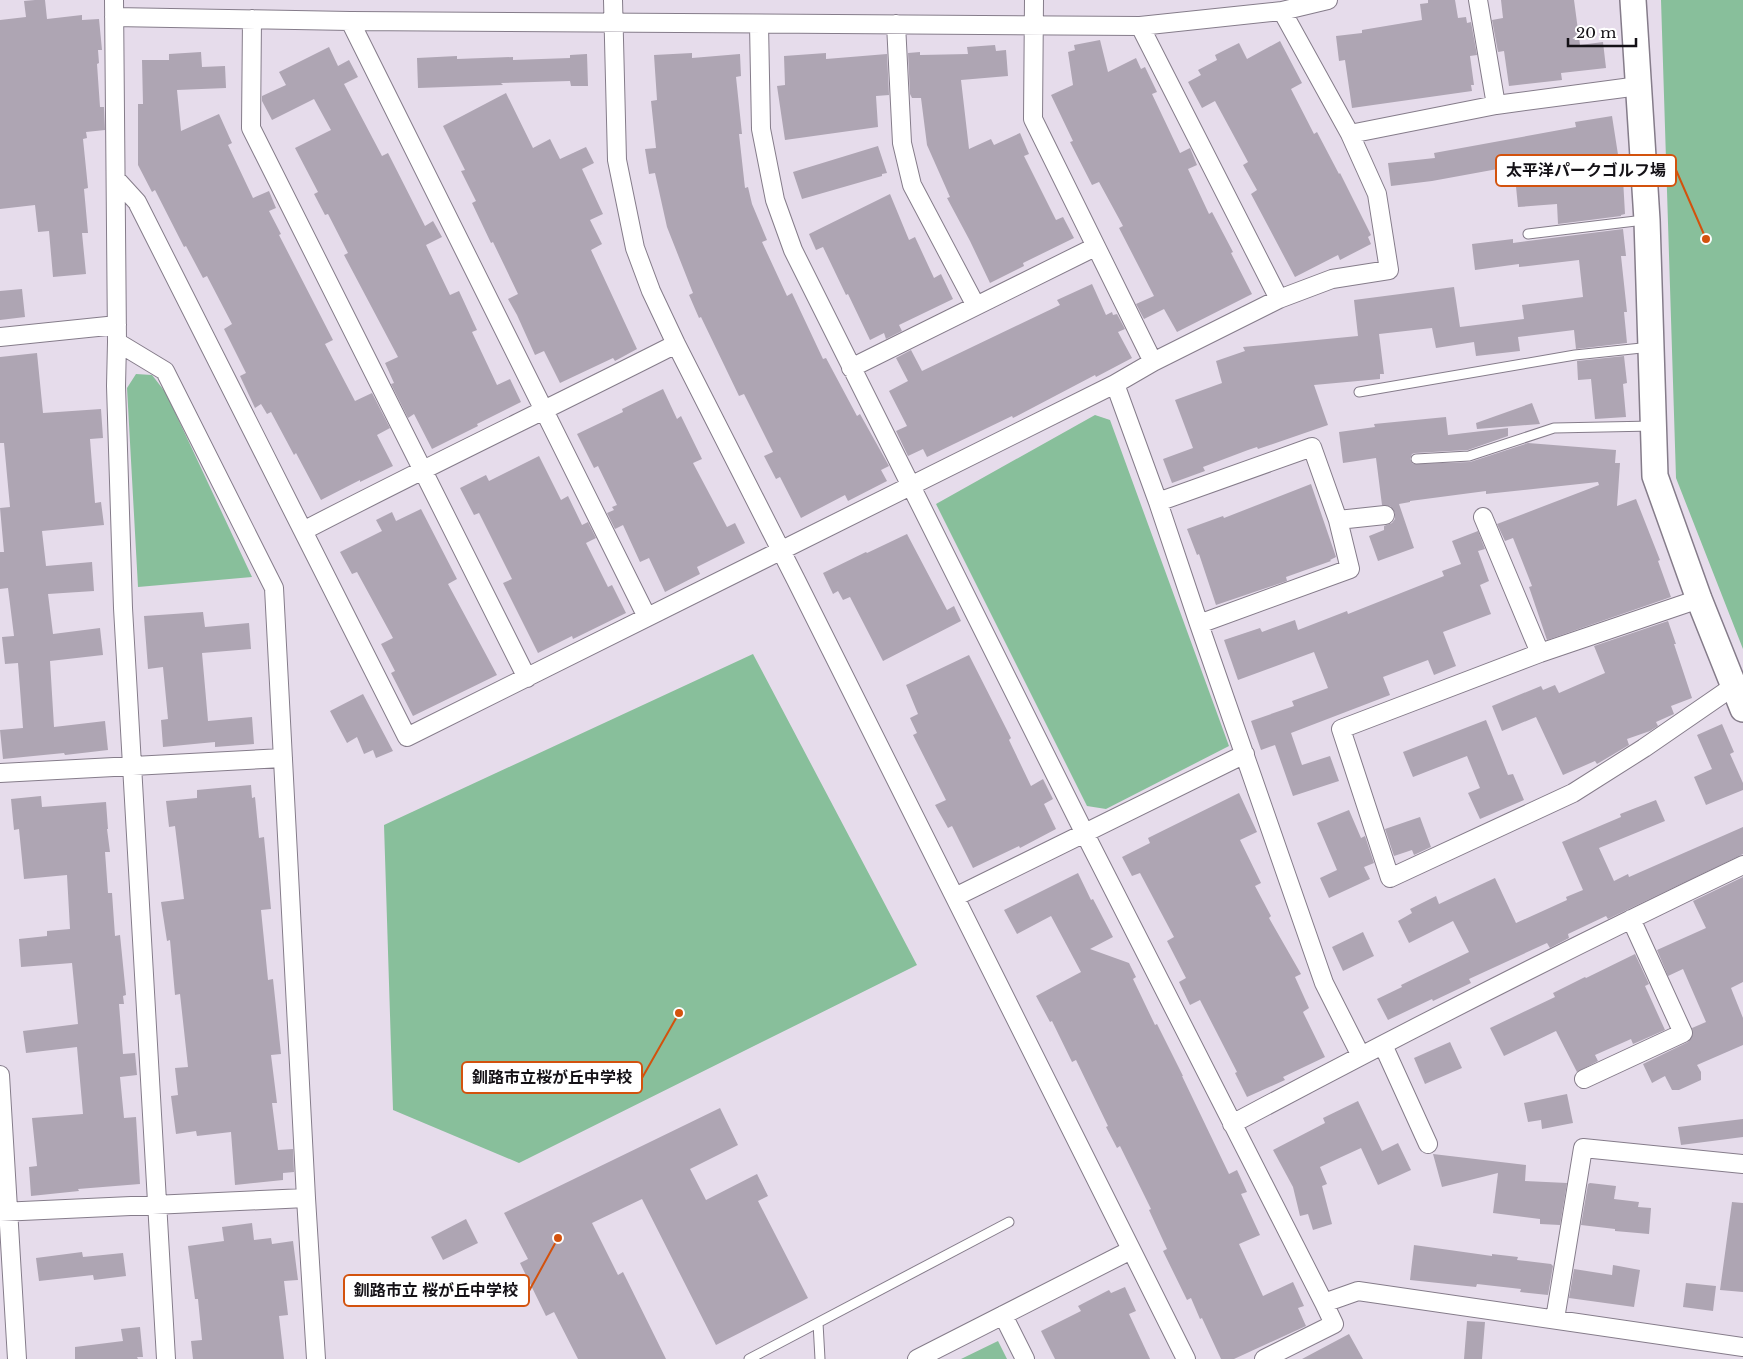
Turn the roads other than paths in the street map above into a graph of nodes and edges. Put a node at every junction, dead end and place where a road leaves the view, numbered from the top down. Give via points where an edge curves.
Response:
1 (613, 0) edge
2 (1034, 0) edge
3 (1328, 0) edge
4 (1478, 0) edge
5 (1633, 0) edge
6 (114, 8) edge
7 (1282, 11) junction
8 (252, 19) junction
9 (350, 21) junction
10 (613, 22) junction
11 (759, 24) junction
12 (896, 24) junction
13 (1034, 26) junction
14 (1140, 26) junction
15 (1639, 86) junction
16 (1496, 105) junction
17 (1350, 134) junction
18 (116, 179) junction
19 (1647, 220) junction
20 (1528, 234) dead end
21 (1095, 247) junction
22 (1279, 299) junction
23 (976, 306) junction
24 (117, 325) junction
25 (0, 337) edge
26 (117, 342) junction
27 (676, 344) junction
28 (1651, 346) junction
29 (1153, 362) junction
30 (851, 368) junction
31 (1115, 384) junction
32 (1359, 392) dead end
33 (544, 411) junction
34 (1653, 426) junction
35 (1416, 459) dead end
36 (422, 470) junction
37 (911, 485) junction
38 (1158, 502) junction
39 (1385, 515) dead end
40 (1483, 517) dead end
41 (1338, 520) junction
42 (303, 531) junction
43 (781, 551) junction
44 (1699, 599) junction
45 (647, 617) junction
46 (1198, 624) junction
47 (1540, 653) junction
48 (527, 678) junction
49 (1734, 686) junction
50 (1743, 709) edge
51 (1245, 754) junction
52 (283, 758) junction
53 (132, 766) junction
54 (0, 773) edge
55 (1084, 832) junction
56 (1743, 865) edge
57 (955, 897) junction
58 (1631, 919) junction
59 (1383, 1045) junction
60 (1361, 1056) junction
61 (0, 1074) edge
62 (1584, 1079) dead end
63 (1232, 1124) junction
64 (1428, 1144) dead end
65 (1743, 1164) edge
66 (306, 1198) junction
67 (157, 1205) junction
68 (4, 1212) edge
69 (1009, 1222) dead end
70 (1131, 1250) junction
71 (1324, 1303) junction
72 (1003, 1315) junction
73 (1555, 1319) junction
74 (818, 1323) junction
75 (1743, 1347) edge
76 (17, 1359) edge
77 (166, 1359) edge
78 (316, 1359) edge
79 (749, 1359) edge
80 (820, 1359) edge
81 (918, 1359) edge
82 (1025, 1359) edge
83 (1186, 1359) edge
84 (1264, 1359) edge

1 - 10 street
2 - 13 street
3 - 7 street
4 - 16 street
5 - 15 street
6 - 8 street
6 - 18 street
7 - 14 street
7 - 17 street
8 - 9 street
8 - 36 street via 251,128
9 - 10 street
9 - 33 street
10 - 11 street
10 - 27 street via 617,160 635,248
11 - 12 street
11 - 30 street via 761,129 775,200 793,250
12 - 13 street
12 - 23 street via 902,143 912,185
13 - 14 street
13 - 21 street via 1033,119
14 - 22 street
15 - 16 street
15 - 19 street
16 - 17 street
17 - 22 street via 1377,194 1389,270 1332,279
18 - 24 street
18 - 42 street via 136,202
19 - 20 lane
19 - 28 street
21 - 23 street
21 - 29 street
22 - 29 street
23 - 30 street
24 - 25 street
24 - 26 street
26 - 52 street via 165,371 274,588
26 - 53 street via 123,608
27 - 33 street
27 - 43 street
28 - 32 lane via 1575,355
28 - 34 street
29 - 31 street
30 - 37 street
31 - 37 street
31 - 38 street
33 - 36 street
33 - 45 street
34 - 35 lane via 1554,428 1469,456
34 - 44 street via 1655,476
36 - 42 street
36 - 48 street
37 - 43 street
37 - 55 street
38 - 41 street via 1312,448
38 - 46 street
39 - 41 street
40 - 47 street
41 - 46 street via 1350,569
42 - 48 street via 407,737
43 - 45 street
43 - 57 street
44 - 47 street
44 - 49 street
45 - 48 street
46 - 51 street
47 - 49 street via 1341,729 1390,878 1572,793
49 - 50 street
51 - 55 street
51 - 60 street via 1324,983
52 - 53 street
52 - 66 street
53 - 54 street
53 - 67 street
55 - 57 street
55 - 63 street
56 - 58 street
57 - 70 street
58 - 59 street
58 - 62 street via 1683,1032
59 - 60 street
59 - 64 street
60 - 63 street
61 - 68 street
63 - 71 street
65 - 73 street via 1583,1148
66 - 67 street
66 - 78 street
67 - 68 street
67 - 77 street
68 - 76 street
69 - 74 lane
70 - 72 street
70 - 83 street
71 - 73 street via 1358,1291
71 - 84 street via 1334,1324
72 - 81 street
72 - 82 street
73 - 75 street
74 - 79 lane
74 - 80 lane

